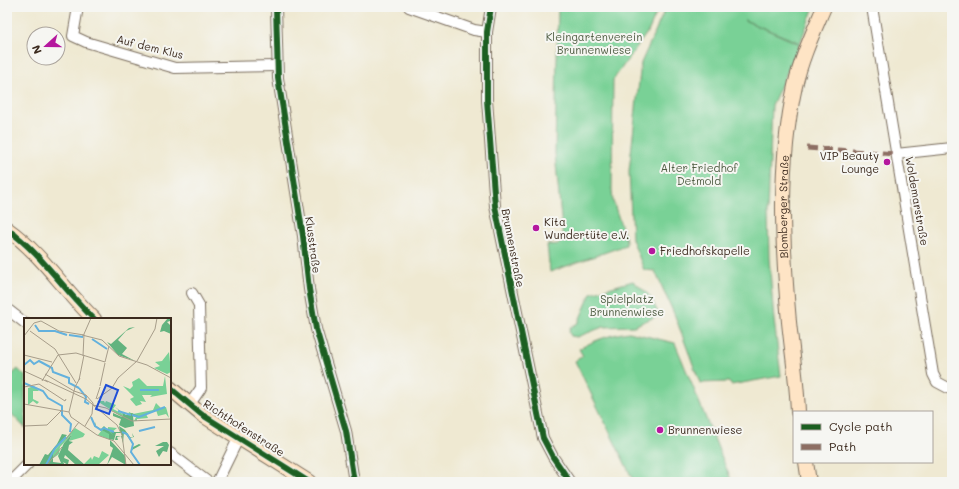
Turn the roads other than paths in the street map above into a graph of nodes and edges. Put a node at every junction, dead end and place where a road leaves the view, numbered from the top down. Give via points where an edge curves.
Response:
1 (78, 7) edge
2 (276, 7) edge
3 (409, 7) edge
4 (491, 7) edge
5 (824, 7) edge
6 (872, 7) edge
7 (487, 32) junction
8 (276, 66) junction
9 (952, 148) edge
10 (896, 154) junction
11 (7, 229) edge
12 (192, 294) dead end
13 (7, 309) edge
14 (93, 318) edge
15 (24, 322) edge
16 (171, 389) edge
17 (952, 390) edge
18 (190, 404) junction
19 (798, 411) edge
20 (238, 438) junction
21 (171, 454) edge
22 (806, 463) edge
23 (27, 465) edge
24 (12, 479) edge
25 (208, 482) edge
26 (217, 482) edge
27 (309, 482) edge
28 (354, 482) edge
29 (570, 482) edge
30 (809, 482) edge

1 - 8 street, Auf dem Klus via 73,36 86,42 175,68
2 - 8 street, Klusstraße
3 - 7 street via 474,30
4 - 7 street, Brunnenstraße
5 - 19 street, Blomberger Straße via 795,85 785,146 782,215 784,259
6 - 10 street, Woldemarstraße
7 - 29 street, Brunnenstraße via 487,106 498,226 543,438
8 - 28 street, Klusstraße via 316,329 346,432
9 - 10 street
10 - 17 street, Woldemarstraße via 933,374 937,382
11 - 14 street via 30,248
12 - 18 street via 199,305 201,388
13 - 15 street
16 - 18 street, Richthofenstraße
18 - 20 street, Richthofenstraße
20 - 26 street
20 - 27 street, Richthofenstraße
21 - 25 street
22 - 30 street
23 - 24 street

